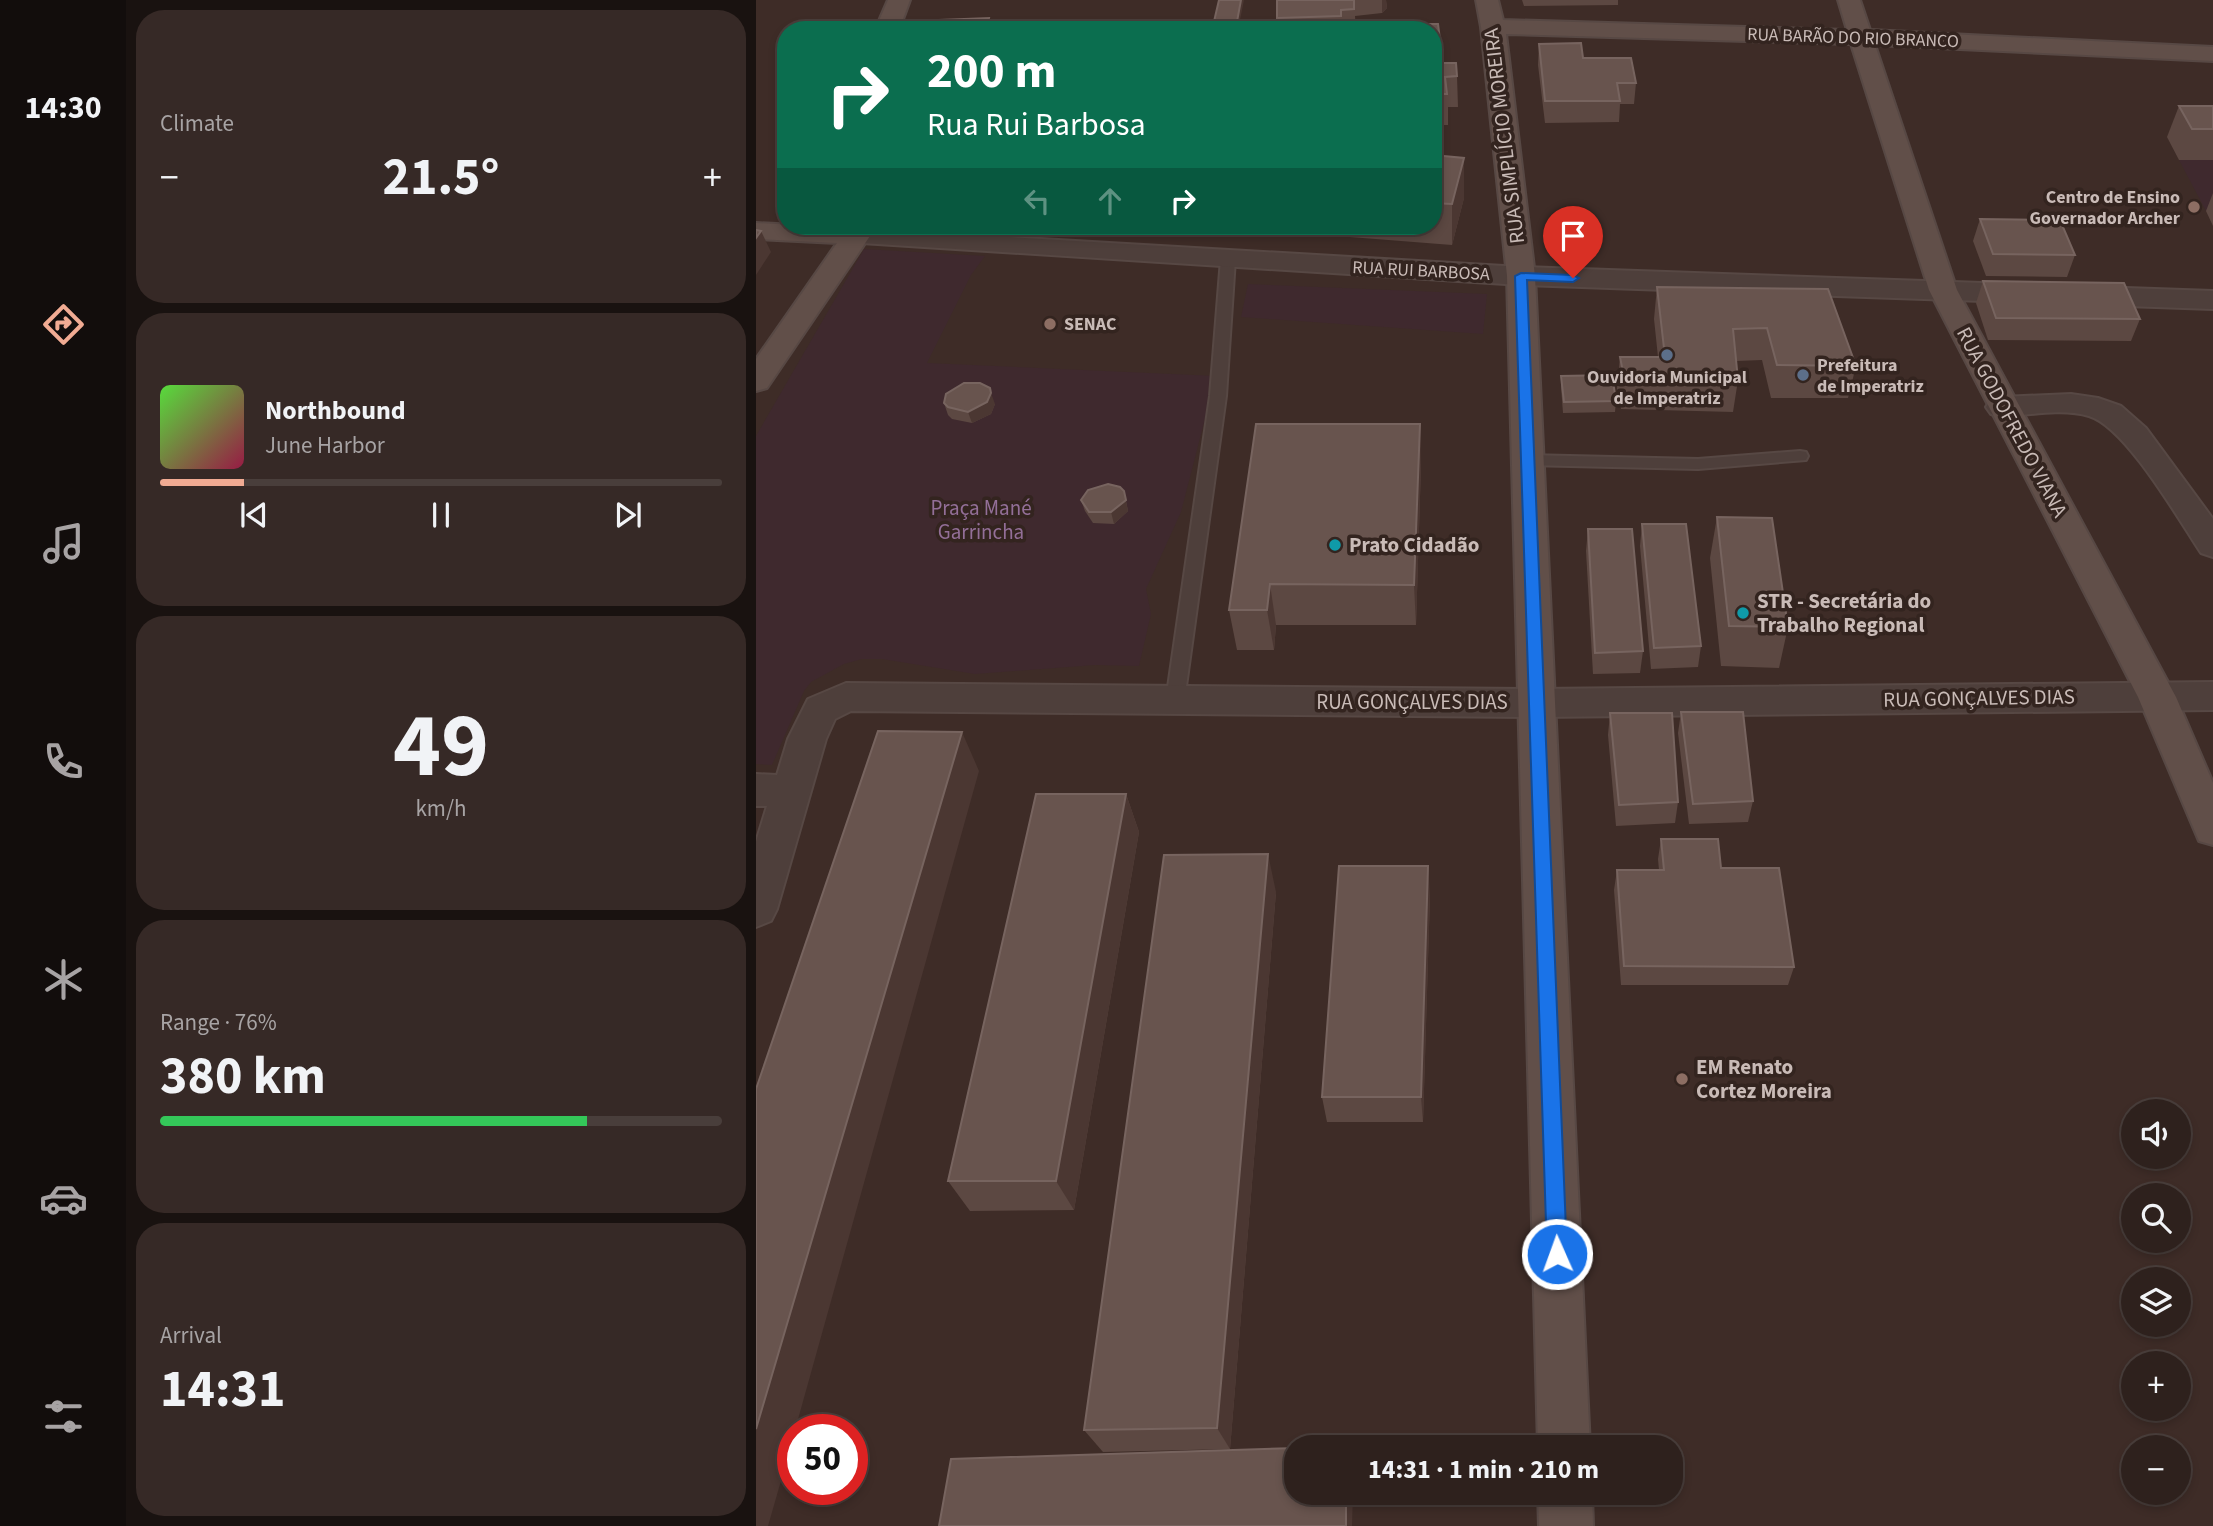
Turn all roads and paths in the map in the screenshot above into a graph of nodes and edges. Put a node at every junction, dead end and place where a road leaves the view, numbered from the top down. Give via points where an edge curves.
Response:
1 (899, 0) edge
2 (1849, 0) edge
3 (1490, 13) edge
4 (891, 21) edge
5 (1862, 37) junction
6 (2213, 54) edge
7 (777, 230) edge
8 (756, 231) edge
9 (849, 235) edge
10 (856, 236) junction
11 (1228, 259) junction
12 (1521, 276) junction
13 (1942, 290) junction
14 (2213, 300) edge
15 (756, 381) edge
16 (2002, 407) junction
17 (1800, 456) dead end
18 (1527, 460) junction
19 (2213, 545) edge
20 (2157, 696) junction
21 (2213, 696) edge
22 (1175, 701) junction
23 (1538, 702) junction
24 (774, 791) edge
25 (2213, 829) edge
26 (756, 909) edge
27 (1564, 1435) edge
28 (1565, 1505) edge
29 (1566, 1526) edge

1 - 4 main road
2 - 5 main road, RUA GODOFREDO VIANA
3 - 5 main road, RUA BARÃO DO RIO BRANCO
3 - 12 main road, RUA SIMPLÍCIO MOREIRA
5 - 6 main road, RUA BARÃO DO RIO BRANCO
5 - 13 main road, RUA GODOFREDO VIANA
7 - 8 main road, RUA RUI BARBOSA
9 - 10 main road, RUA RUI BARBOSA
10 - 11 street, RUA RUI BARBOSA
10 - 15 main road
11 - 12 street, RUA RUI BARBOSA
11 - 22 lane via 1218,396
12 - 13 street, RUA RUI BARBOSA
12 - 18 main road, RUA SIMPLÍCIO MOREIRA
13 - 14 street, RUA RUI BARBOSA
13 - 16 main road, RUA GODOFREDO VIANA
16 - 19 street via 2080,405 2109,413 2129,427
16 - 20 main road, RUA GODOFREDO VIANA
17 - 18 lane via 1698,464
18 - 23 main road, RUA SIMPLÍCIO MOREIRA
20 - 21 street, RUA GONÇALVES DIAS
20 - 23 street, RUA GONÇALVES DIAS
20 - 25 main road, RUA GODOFREDO VIANA
22 - 23 street, RUA GONÇALVES DIAS
22 - 24 street, RUA GONÇALVES DIAS via 846,697 817,715
23 - 27 main road, RUA SIMPLÍCIO MOREIRA
24 - 26 street, RUA GONÇALVES DIAS
28 - 29 main road

